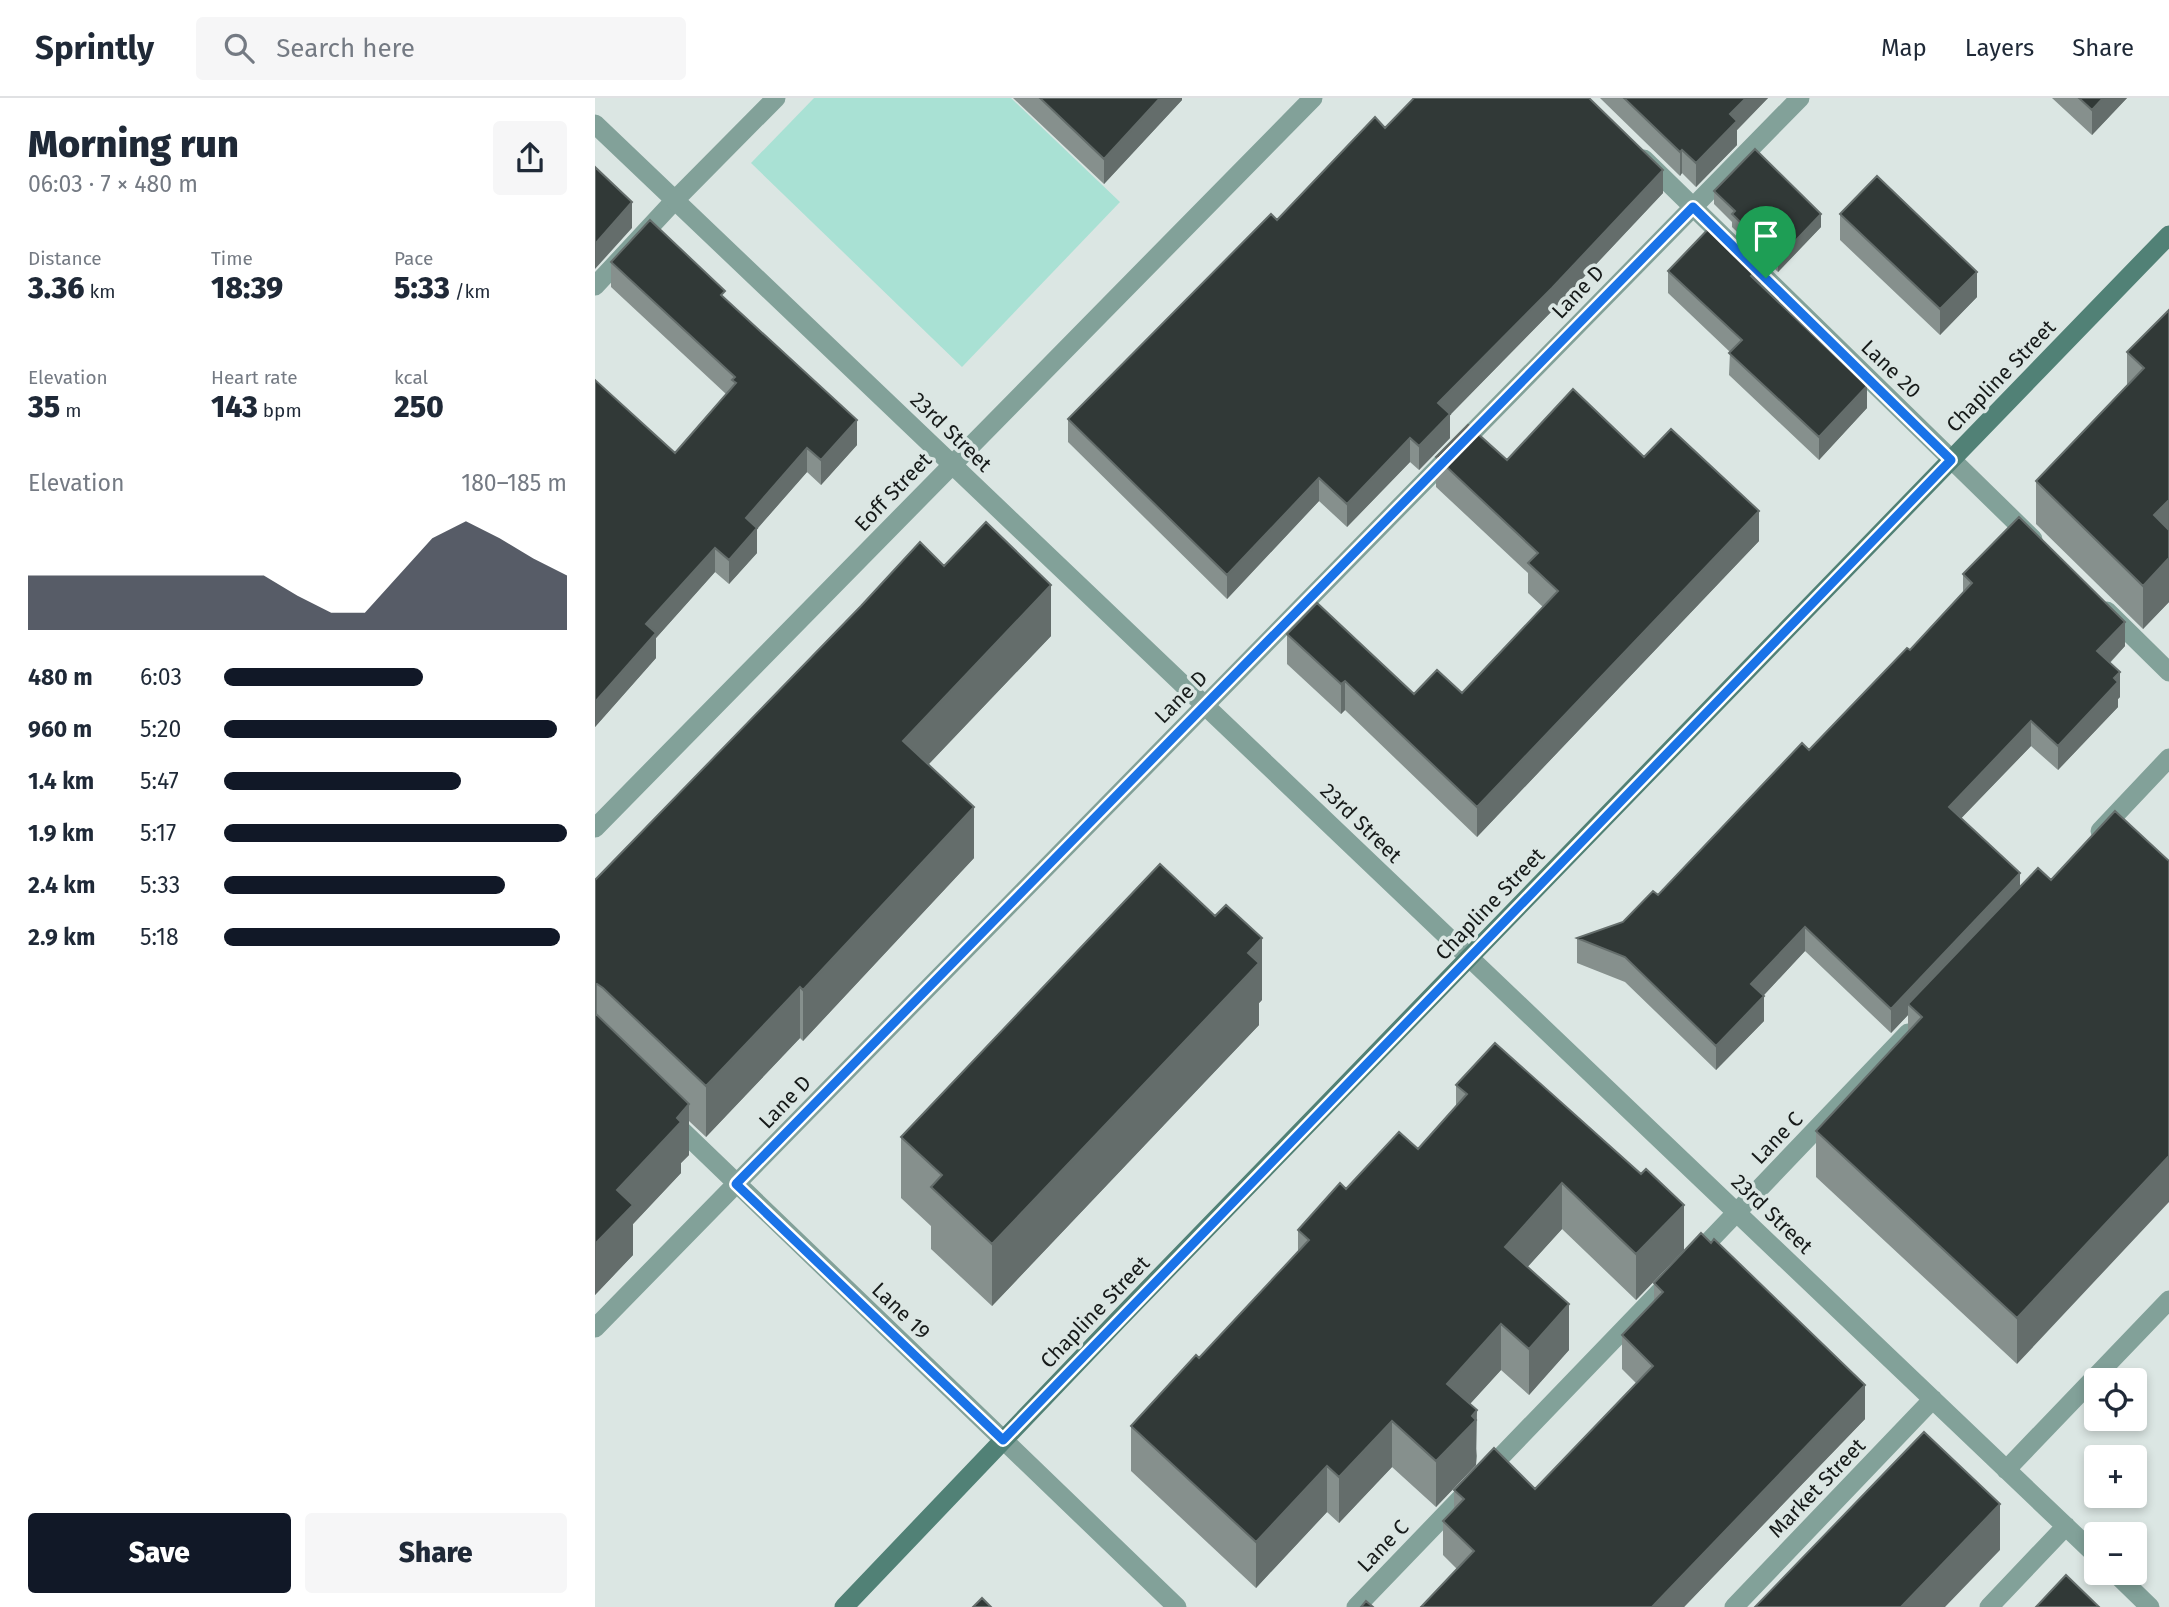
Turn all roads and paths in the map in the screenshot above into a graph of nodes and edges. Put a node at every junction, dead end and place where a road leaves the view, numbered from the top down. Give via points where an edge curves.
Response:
1 (776, 98) edge
2 (1313, 98) edge
3 (1800, 98) edge
4 (595, 124) edge
5 (1629, 144) edge
6 (675, 200) junction
7 (1693, 207) junction
8 (2169, 235) edge
9 (595, 286) edge
10 (1951, 460) junction
11 (952, 464) junction
12 (2049, 555) edge
13 (2089, 594) edge
14 (2169, 672) edge
15 (1205, 706) junction
16 (2169, 758) edge
17 (595, 828) edge
18 (2083, 848) edge
19 (1470, 957) junction
20 (1921, 1020) edge
21 (661, 1111) edge
22 (736, 1184) junction
23 (1738, 1212) junction
24 (2169, 1300) edge
25 (595, 1328) edge
26 (1933, 1399) junction
27 (1003, 1440) junction
28 (2006, 1470) junction
29 (2066, 1526) junction
30 (2084, 1543) edge
31 (2127, 1585) edge
32 (844, 1607) edge
33 (1177, 1607) edge
34 (1356, 1607) edge
35 (1734, 1607) edge
36 (1989, 1607) edge
37 (2150, 1607) edge

1 - 6 street
2 - 11 street, Eoff Street
3 - 7 street, Lane D
4 - 6 street, 23rd Street
5 - 7 street, Lane 20
6 - 9 street
6 - 11 street, 23rd Street
7 - 10 street, Lane 20
7 - 15 street, Lane D
8 - 10 main road, Chapline Street
10 - 12 street, Lane 20
10 - 19 main road, Chapline Street
11 - 15 street, 23rd Street
11 - 17 street, Eoff Street
13 - 14 street
15 - 19 street, 23rd Street
15 - 22 street, Lane D
16 - 18 street
19 - 23 street, 23rd Street
19 - 27 main road, Chapline Street
20 - 23 street, Lane C
21 - 22 street, Lane 19
22 - 25 street, Lane D
22 - 27 street, Lane 19
23 - 26 street, 23rd Street
23 - 34 street, Lane C
24 - 28 street
26 - 28 street, 23rd Street
26 - 35 street, Market Street
27 - 32 main road, Chapline Street
27 - 33 street, Lane 19
28 - 29 street, 23rd Street
29 - 30 street, 23rd Street
29 - 36 street
31 - 37 street

